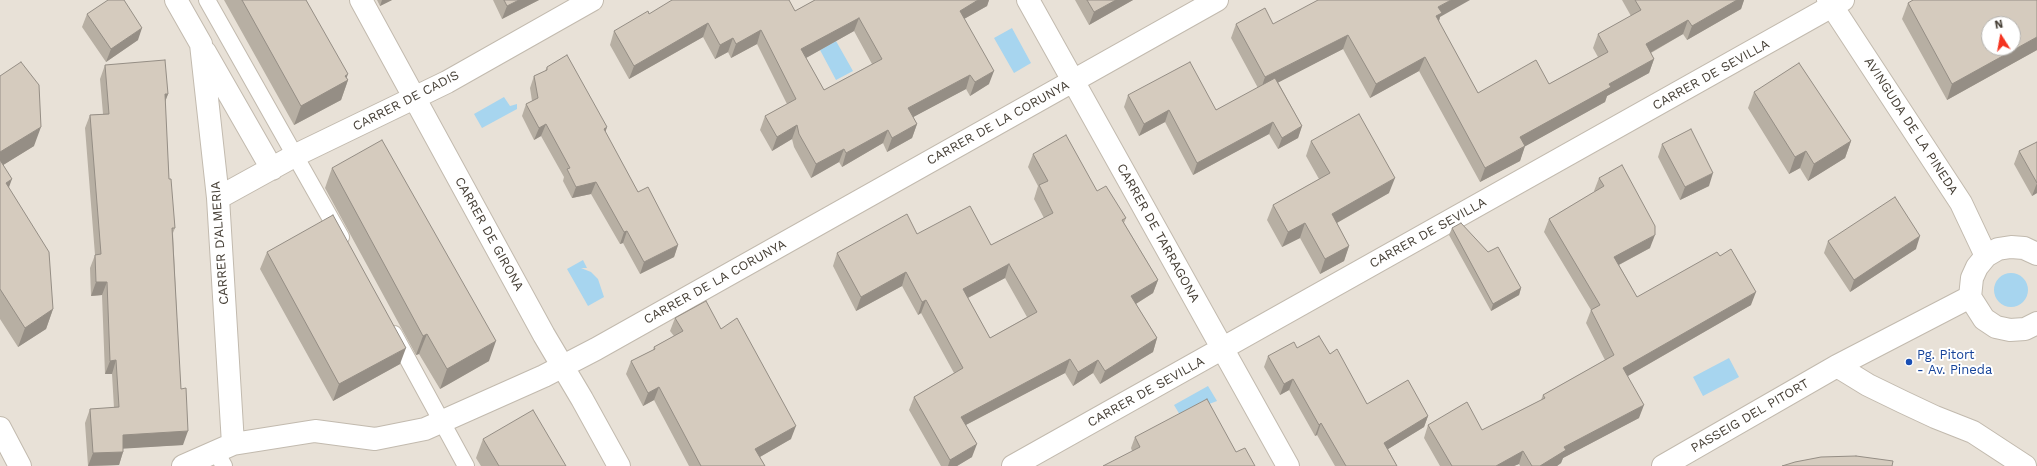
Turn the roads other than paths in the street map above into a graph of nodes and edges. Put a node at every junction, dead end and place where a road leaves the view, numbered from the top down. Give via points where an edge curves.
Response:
1 (176, 0) edge
2 (207, 0) edge
3 (361, 0) edge
4 (592, 0) edge
5 (1028, 0) edge
6 (1216, 0) edge
7 (1835, 2) edge
8 (201, 44) junction
9 (1073, 81) junction
10 (414, 98) junction
11 (296, 156) junction
12 (272, 169) junction
13 (218, 198) junction
14 (350, 254) edge
15 (2037, 254) edge
16 (1986, 256) junction
17 (1970, 297) junction
18 (2037, 323) edge
19 (388, 324) edge
20 (1222, 350) junction
21 (562, 366) junction
22 (1838, 366) junction
23 (442, 422) junction
24 (0, 428) edge
25 (224, 454) edge
26 (20, 466) edge
27 (183, 466) edge
28 (466, 466) edge
29 (619, 466) edge
30 (1013, 466) edge
31 (1288, 466) edge
32 (1663, 466) edge
33 (2025, 466) edge

1 - 8 street, CARRER D'ALMERIA
2 - 11 lane
3 - 10 street, CARRER DE GIRONA
4 - 10 street, CARRER DE CADIS
5 - 9 street, CARRER DE TARRAGONA
6 - 9 street, CARRER DE LA CORUNYA
7 - 16 street, AVINGUDA DE LA PINEDA via 1960,203
7 - 20 street, CARRER DE SEVILLA
8 - 12 street, CARRER D'ALMERIA
8 - 13 street, CARRER D'ALMERIA
9 - 20 street, CARRER DE TARRAGONA
9 - 21 street, CARRER DE LA CORUNYA
10 - 11 street, CARRER DE CADIS
10 - 21 street, CARRER DE GIRONA
11 - 12 street, CARRER DE CADIS
11 - 14 lane
12 - 13 street, CARRER DE CADIS
13 - 25 street, CARRER D'ALMERIA
15 - 16 street via 2024,248 2011,247 1998,249
16 - 17 street via 1972,278
17 - 18 street via 1984,320 1996,327 2010,330 2025,329
17 - 22 street, PASSEIG DEL PITORT
19 - 23 lane
20 - 30 street, CARRER DE SEVILLA
20 - 31 street, CARRER DE TARRAGONA
21 - 23 street, CARRER DE LA CORUNYA
21 - 29 street, CARRER DE GIRONA
22 - 32 street, PASSEIG DEL PITORT
22 - 33 street via 1868,385 1973,432
23 - 25 street, CARRER DE LA CORUNYA via 425,429 375,439 315,431
23 - 28 lane
24 - 26 street
25 - 27 street, CARRER DE LA CORUNYA

